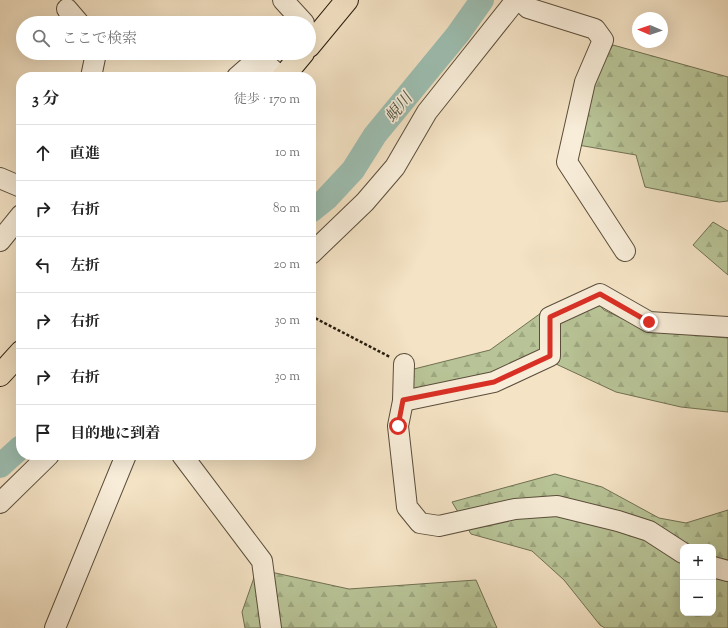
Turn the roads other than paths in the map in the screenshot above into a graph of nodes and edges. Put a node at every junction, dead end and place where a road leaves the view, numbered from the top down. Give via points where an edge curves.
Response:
1 (284, 0) edge
2 (347, 0) edge
3 (516, 0) edge
4 (520, 0) edge
5 (294, 16) edge
6 (316, 30) edge
7 (95, 60) edge
8 (293, 60) edge
9 (92, 72) edge
10 (243, 72) edge
11 (276, 72) edge
12 (285, 72) edge
13 (0, 178) edge
14 (16, 185) edge
15 (316, 249) edge
16 (625, 251) dead end
17 (728, 327) edge
18 (16, 357) edge
19 (404, 364) road end
20 (0, 375) edge
21 (403, 400) junction
22 (44, 460) edge
23 (124, 460) edge
24 (186, 460) edge
25 (0, 502) edge
26 (680, 551) edge
27 (716, 568) edge
28 (728, 571) edge
29 (55, 628) edge
30 (271, 628) edge

1 - 5 street
2 - 6 main road
3 - 15 street via 427,112 395,167 366,202
4 - 16 street via 528,8 595,29 603,40 585,82 567,162
7 - 9 street
8 - 12 main road
10 - 11 street via 253,63 266,64
13 - 14 street
17 - 21 street via 649,322 600,294 550,317 550,356 494,382
18 - 20 main road
19 - 21 street
21 - 26 street via 398,426 407,508 420,523 439,526 515,509 557,506 648,531
22 - 25 street
23 - 29 street
24 - 30 street via 262,561
27 - 28 street

